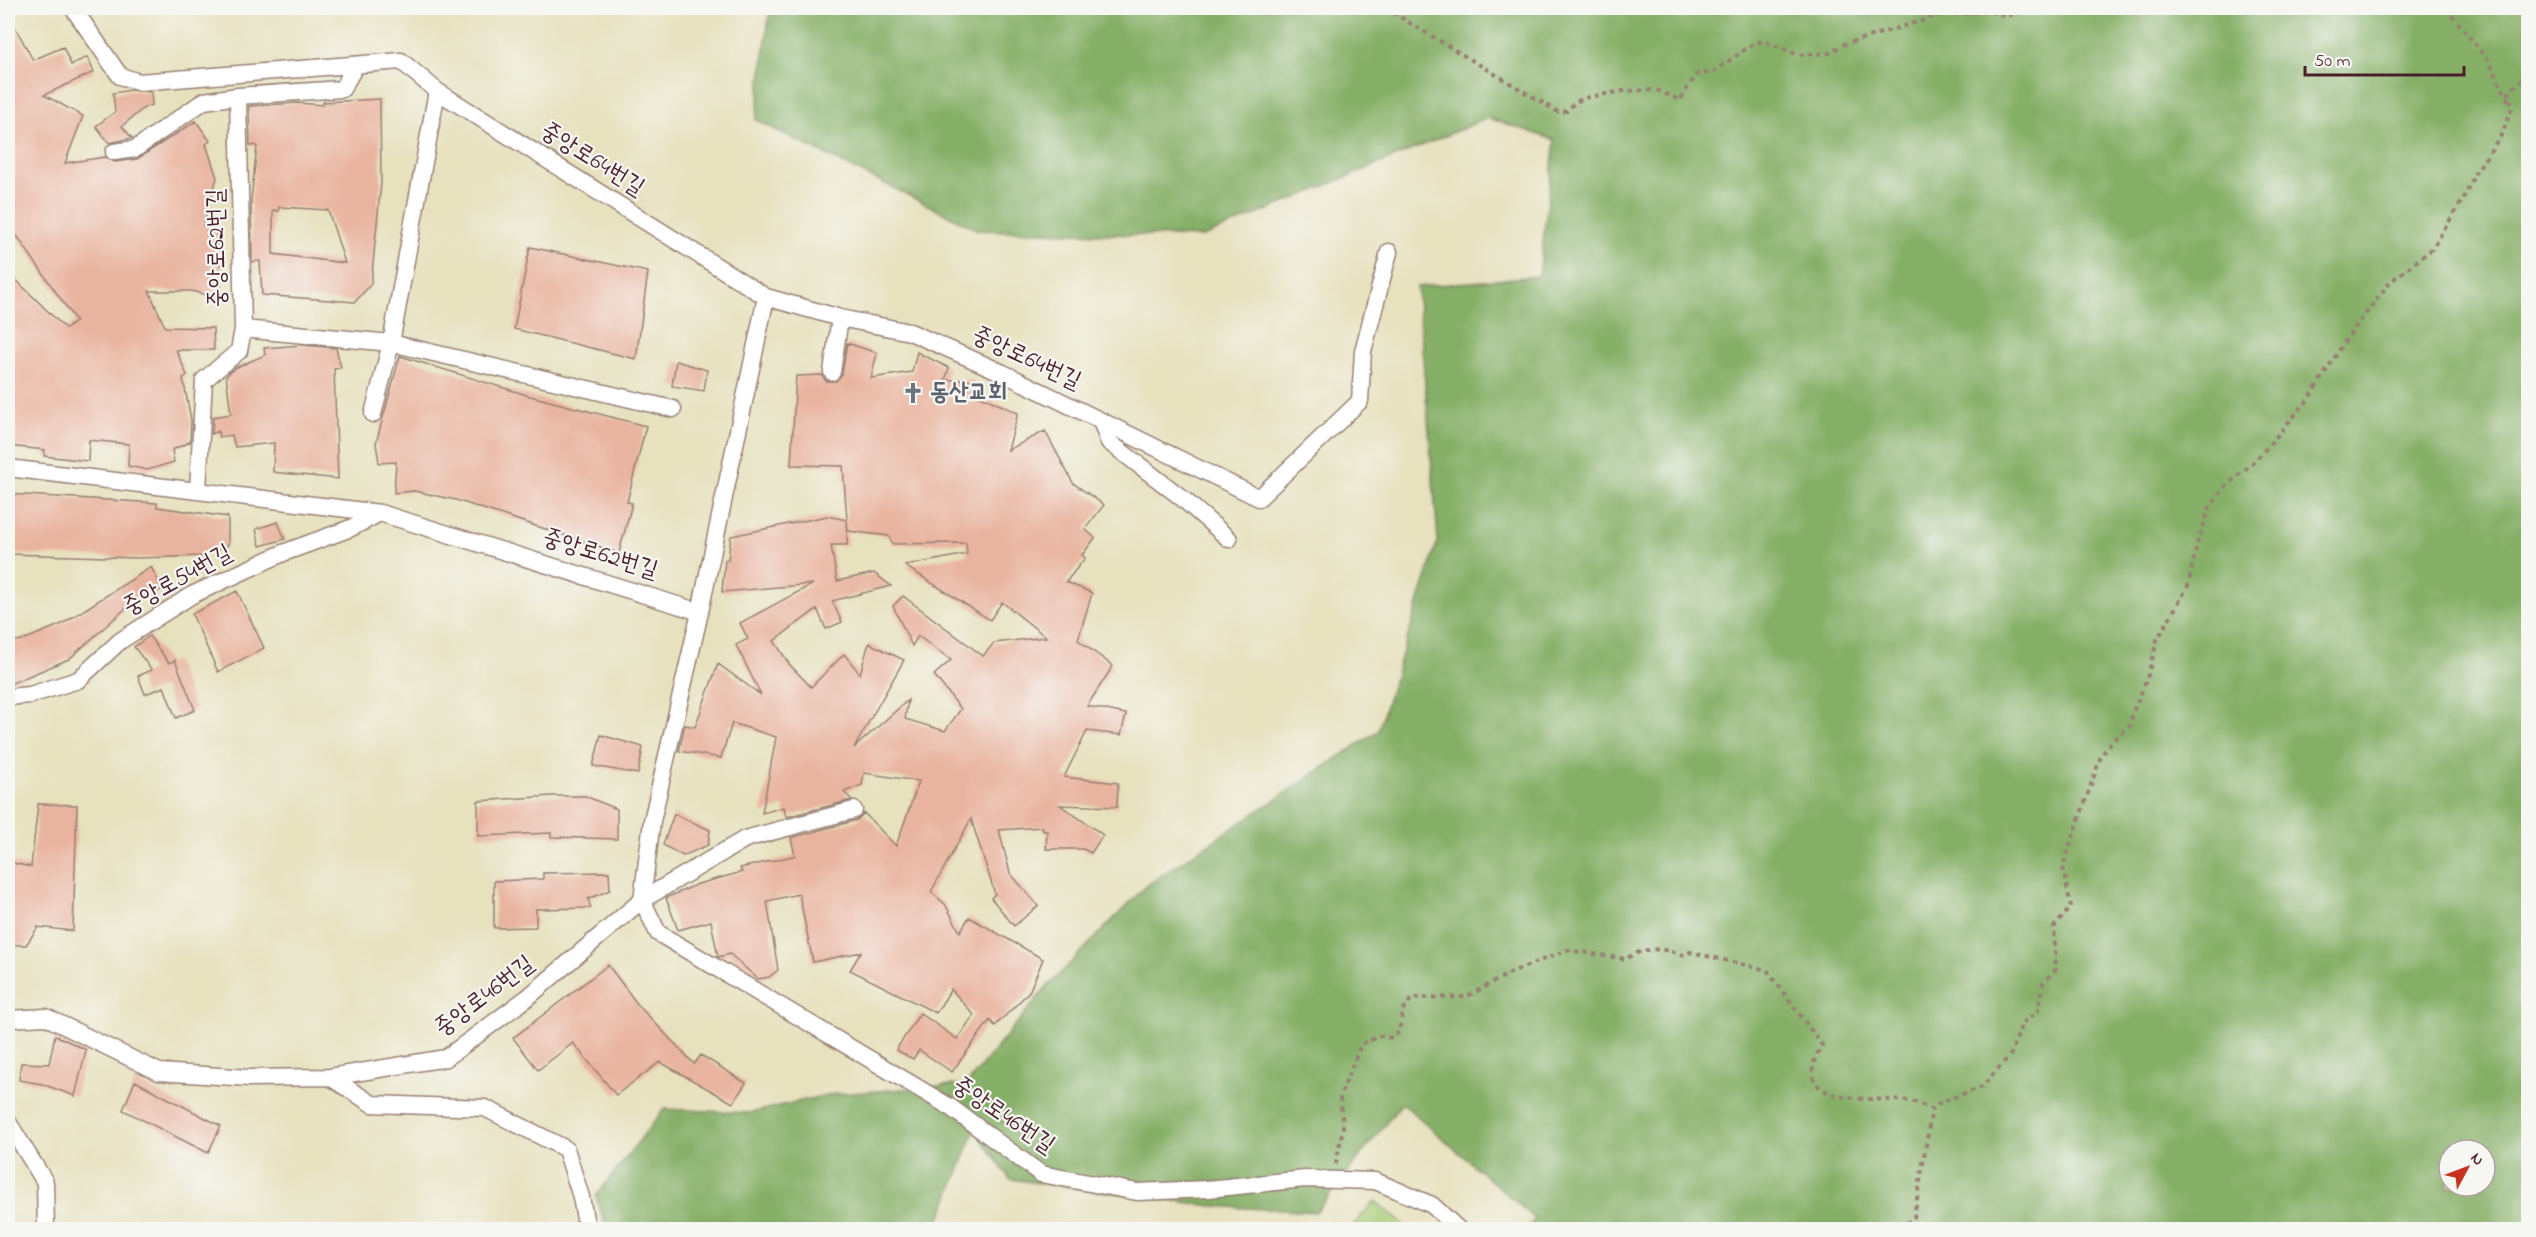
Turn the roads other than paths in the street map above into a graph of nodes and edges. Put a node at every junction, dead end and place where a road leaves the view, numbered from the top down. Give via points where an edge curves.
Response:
1 (73, 8) edge
2 (356, 65) junction
3 (437, 91) junction
4 (238, 96) junction
5 (114, 152) dead end
6 (1389, 252) dead end
7 (766, 297) junction
8 (840, 318) junction
9 (243, 329) junction
10 (391, 343) junction
11 (832, 372) dead end
12 (673, 410) dead end
13 (373, 414) dead end
14 (1101, 421) junction
15 (8, 468) edge
16 (198, 490) junction
17 (380, 513) junction
18 (1229, 538) dead end
19 (700, 612) junction
20 (8, 697) edge
21 (854, 810) dead end
22 (642, 900) junction
23 (8, 1019) edge
24 (330, 1077) junction
25 (8, 1122) edge
26 (46, 1230) edge
27 (587, 1230) edge
28 (1459, 1230) edge

1 - 2 street, 중앙로64번길 via 120,76 139,82
2 - 3 street, 중앙로64번길 via 400,61
2 - 4 street via 342,89
3 - 7 street, 중앙로64번길
3 - 10 street
4 - 5 street via 204,101 135,149
4 - 9 street, 중앙로62번길
6 - 14 street, 중앙로64번길 via 1363,351 1360,401 1259,498
7 - 8 street, 중앙로64번길
7 - 19 street
8 - 11 street
8 - 14 street, 중앙로64번길 via 910,332
9 - 10 street
9 - 16 street, 중앙로62번길 via 239,351 204,380
10 - 12 street
10 - 13 street
14 - 18 street via 1109,442
15 - 16 street, 중앙로62번길
16 - 17 street, 중앙로62번길
17 - 19 street, 중앙로62번길
17 - 20 street, 중앙로54번길 via 192,595 120,641 78,680 30,695
19 - 22 street via 652,821
21 - 22 street, 중앙로46번길 via 745,838
22 - 24 street, 중앙로46번길 via 527,998 446,1058
22 - 28 street, 중앙로46번길 via 658,933 950,1107 1041,1174 1137,1192 1305,1179 1375,1181 1432,1204
23 - 24 street, 중앙로46번길 via 46,1017 159,1072 249,1078
24 - 27 street via 372,1104 485,1108 566,1149
25 - 26 street via 45,1182

